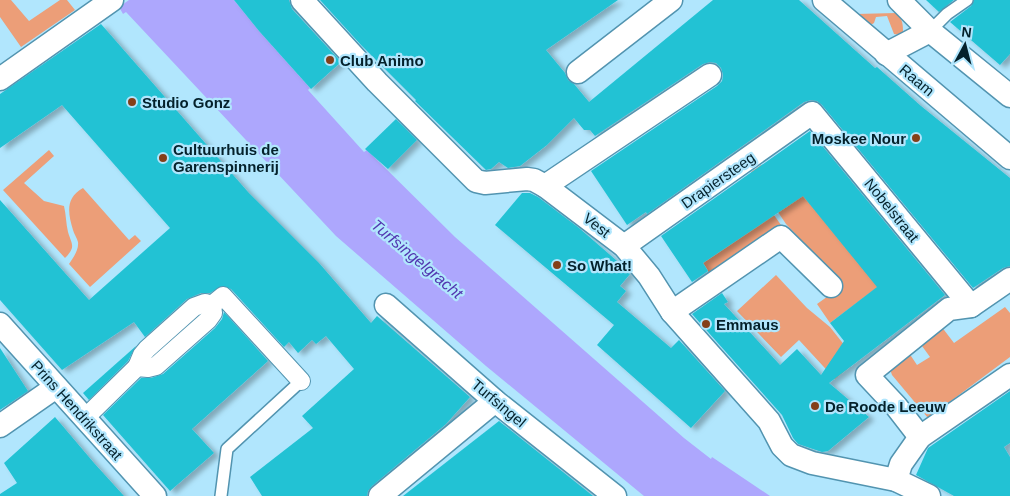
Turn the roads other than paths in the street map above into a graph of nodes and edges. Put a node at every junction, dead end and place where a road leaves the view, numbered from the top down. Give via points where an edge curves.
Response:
1 (302, 0) edge
2 (671, 0) edge
3 (824, 0) edge
4 (899, 0) edge
5 (967, 0) edge
6 (107, 3) edge
7 (930, 31) junction
8 (886, 54) junction
9 (578, 72) dead end
10 (710, 75) dead end
11 (0, 79) edge
12 (1010, 96) edge
13 (812, 113) joint
14 (1010, 158) edge
15 (545, 186) junction
16 (624, 246) junction
17 (1010, 279) edge
18 (831, 286) dead end
19 (386, 306) dead end
20 (971, 306) junction
21 (672, 312) junction
22 (0, 324) edge
23 (1010, 375) edge
24 (301, 382) joint
25 (56, 387) junction
26 (495, 401) junction
27 (85, 418) junction
28 (0, 426) edge
29 (920, 437) junction
30 (896, 480) junction
31 (155, 496) edge
32 (221, 496) edge
33 (380, 496) edge
34 (615, 496) edge
35 (929, 496) edge

1 - 15 street, Vest via 377,82 476,180 485,183 527,179
2 - 9 street
3 - 8 street, Raam
4 - 7 street
5 - 7 lane
6 - 11 street
7 - 8 street
7 - 12 street
8 - 14 street, Raam
10 - 15 street
13 - 16 street, Drapiersteeg
13 - 20 street, Nobelstraat
15 - 16 street, Vest
16 - 21 street, Vest via 650,276
17 - 20 street
18 - 21 street via 781,237
19 - 26 street, Turfsingel
20 - 29 street via 950,309 867,375
21 - 30 street, Vest via 770,421 782,446 791,455 812,463
22 - 25 street, Prins Hendrikstraat
23 - 29 street
24 - 27 street via 217,300 208,320 156,366 137,366
24 - 32 lane via 227,449
25 - 27 street, Prins Hendrikstraat
25 - 28 street
26 - 33 street
26 - 34 street, Turfsingel
27 - 31 street, Prins Hendrikstraat
29 - 30 street via 901,464
30 - 35 street, Vest

